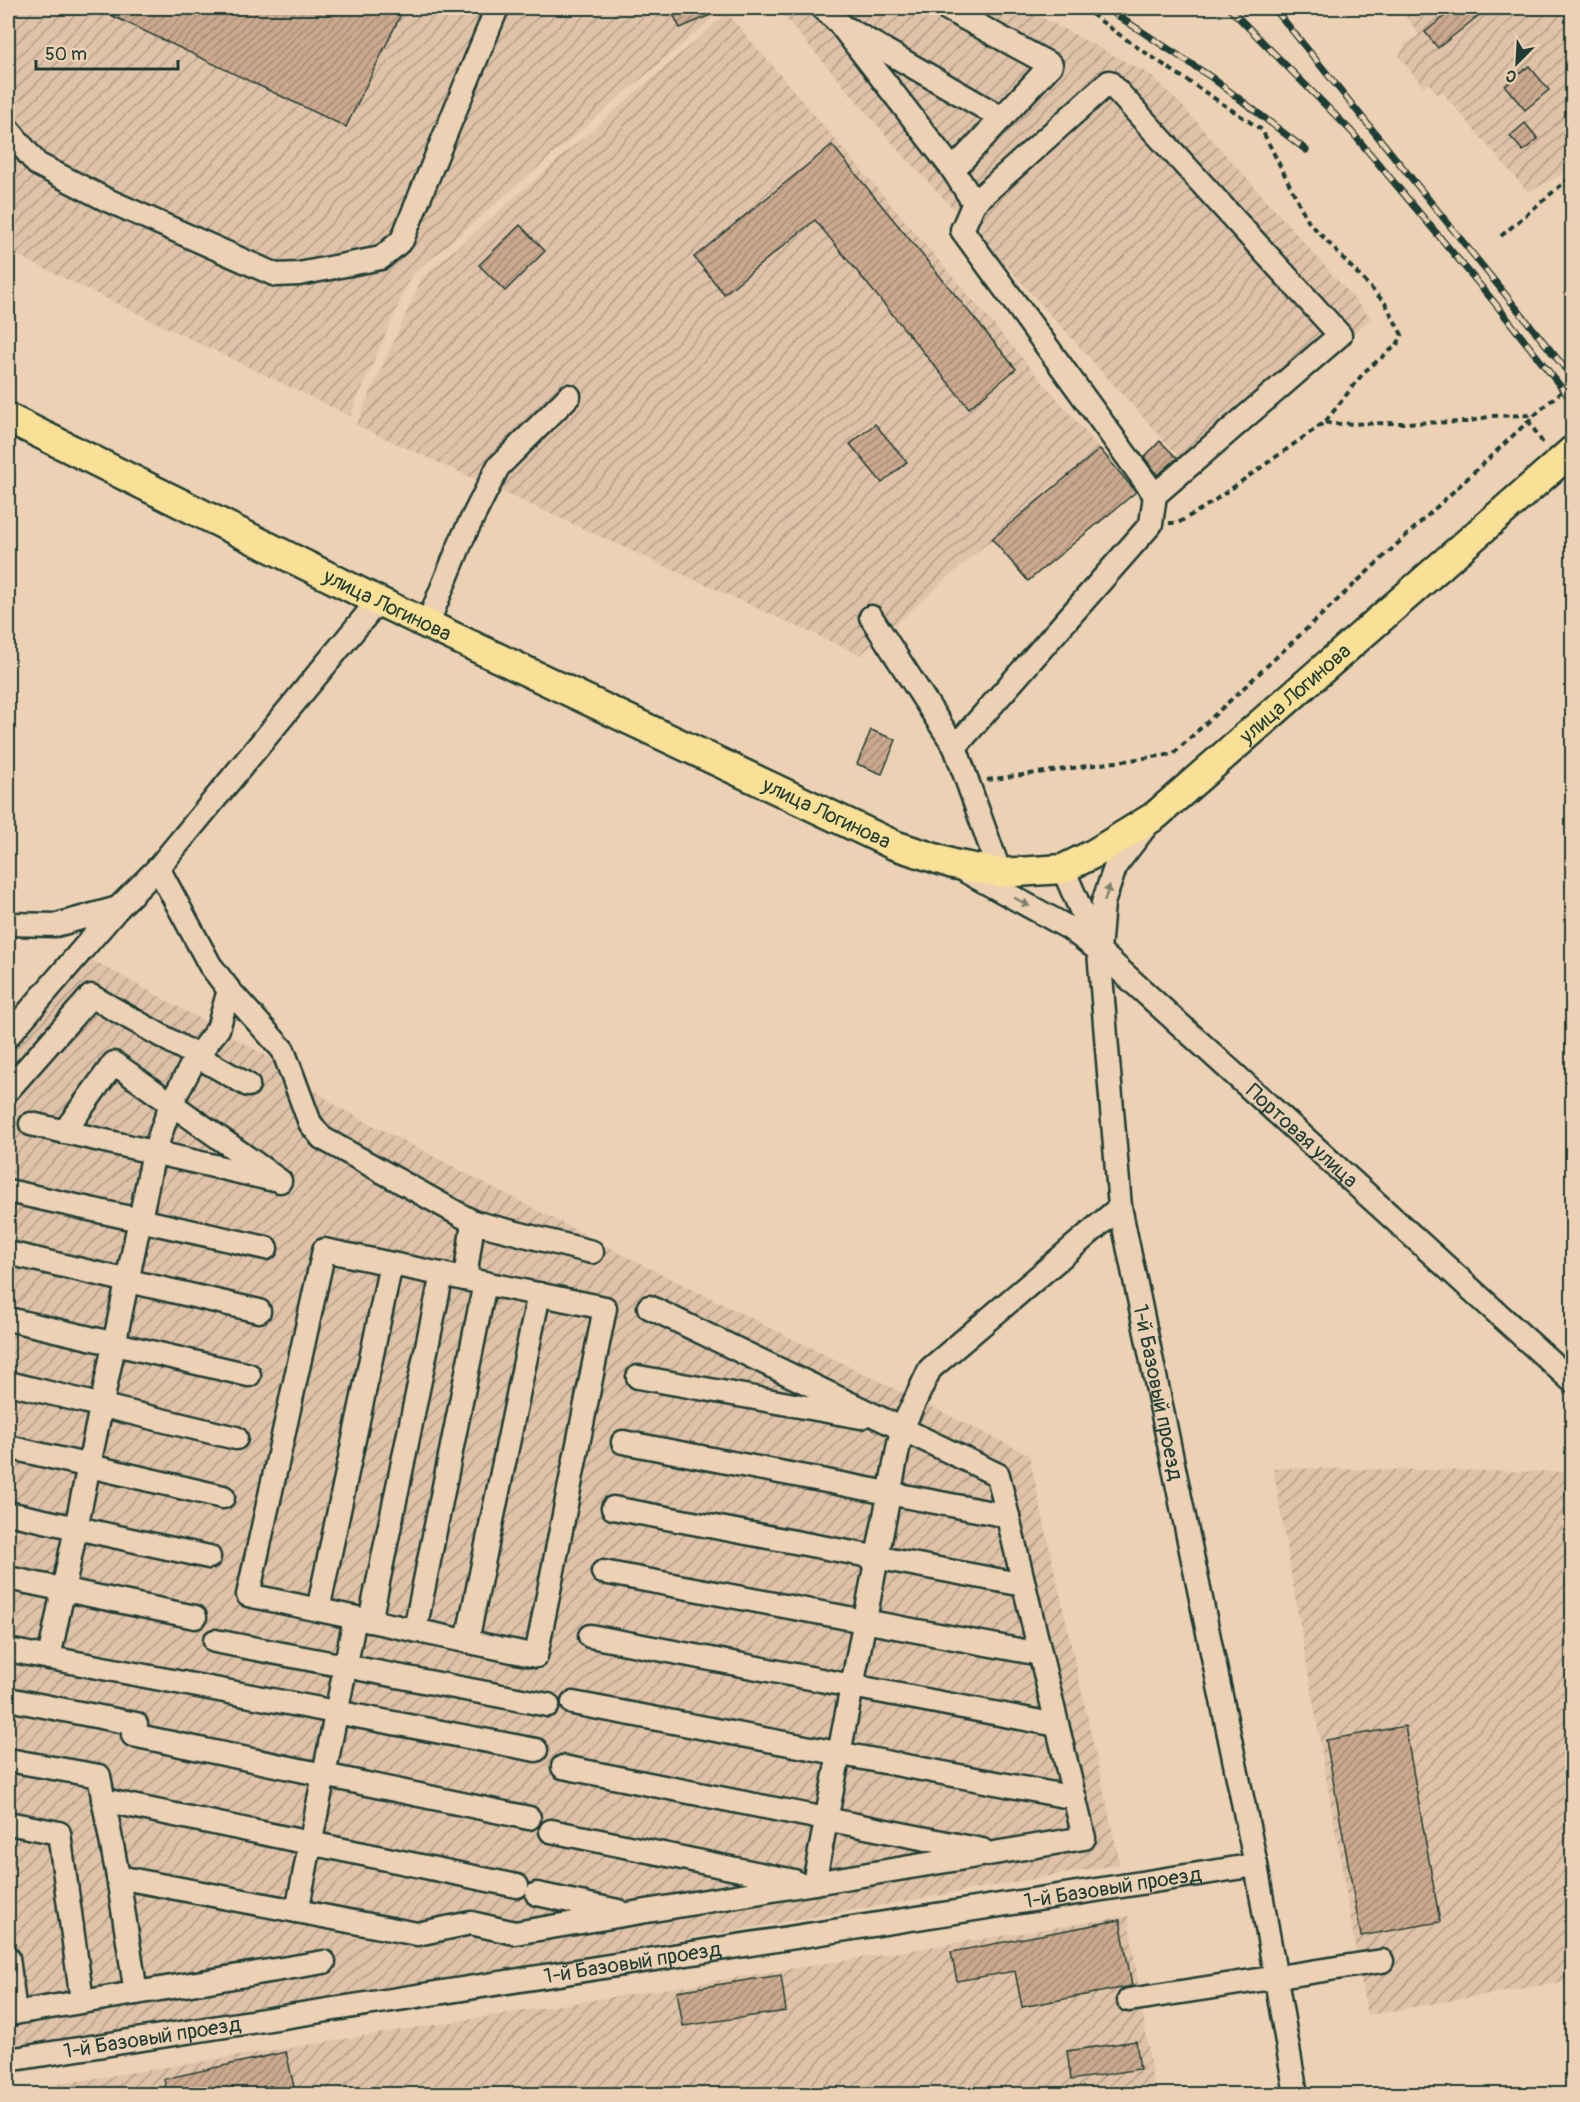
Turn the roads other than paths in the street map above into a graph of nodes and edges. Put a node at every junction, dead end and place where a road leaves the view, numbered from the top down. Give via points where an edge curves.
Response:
1 (497, 8) edge
2 (946, 8) edge
3 (831, 15) edge
4 (1002, 118) junction
5 (8, 129) edge
6 (952, 170) junction
7 (974, 203) junction
8 (569, 396) dead end
9 (8, 418) edge
10 (1559, 450) edge
11 (1155, 495) junction
12 (378, 602) junction
13 (871, 617) dead end
14 (427, 625) junction
15 (955, 747) junction
16 (1155, 816) junction
17 (953, 864) junction
18 (158, 868) junction
19 (1063, 869) junction
20 (1000, 873) junction
21 (118, 908) junction
22 (8, 924) edge
23 (1100, 951) junction
24 (230, 990) junction
25 (8, 1036) edge
26 (196, 1057) junction
27 (248, 1085) dead end
28 (8, 1090) edge
29 (171, 1104) junction
30 (31, 1124) dead end
31 (64, 1132) junction
32 (154, 1152) junction
33 (8, 1191) edge
34 (1120, 1207) junction
35 (140, 1220) junction
36 (473, 1222) junction
37 (266, 1248) dead end
38 (592, 1252) dead end
39 (8, 1253) edge
40 (391, 1264) junction
41 (442, 1274) junction
42 (127, 1280) junction
43 (475, 1281) junction
44 (539, 1294) junction
45 (649, 1307) dead end
46 (259, 1311) dead end
47 (8, 1319) edge
48 (114, 1344) junction
49 (249, 1375) dead end
50 (638, 1377) dead end
51 (1572, 1381) edge
52 (8, 1383) edge
53 (101, 1405) junction
54 (895, 1425) junction
55 (236, 1438) dead end
56 (623, 1442) dead end
57 (8, 1447) edge
58 (89, 1466) junction
59 (889, 1494) junction
60 (223, 1497) dead end
61 (613, 1508) dead end
62 (8, 1513) edge
63 (1008, 1516) junction
64 (76, 1528) junction
65 (209, 1557) dead end
66 (877, 1557) junction
67 (603, 1572) dead end
68 (8, 1578) edge
69 (1024, 1586) junction
70 (63, 1589) junction
71 (318, 1610) junction
72 (195, 1617) dead end
73 (362, 1619) junction
74 (864, 1621) junction
75 (415, 1630) junction
76 (590, 1636) dead end
77 (215, 1641) dead end
78 (466, 1641) junction
79 (8, 1650) edge
80 (1040, 1654) junction
81 (49, 1658) junction
82 (345, 1666) junction
83 (852, 1686) junction
84 (8, 1699) edge
85 (573, 1703) dead end
86 (548, 1704) dead end
87 (336, 1712) junction
88 (1057, 1725) junction
89 (536, 1750) dead end
90 (839, 1753) junction
91 (8, 1760) edge
92 (563, 1767) dead end
93 (323, 1775) junction
94 (1075, 1798) junction
95 (103, 1800) junction
96 (529, 1818) dead end
97 (826, 1820) junction
98 (8, 1823) edge
99 (551, 1831) dead end
100 (310, 1843) junction
101 (997, 1853) junction
102 (1256, 1864) junction
103 (118, 1877) junction
104 (811, 1884) junction
105 (297, 1911) junction
106 (632, 1914) junction
107 (8, 1958) edge
108 (1382, 1961) dead end
109 (324, 1962) dead end
110 (1275, 1978) junction
111 (135, 1993) junction
112 (1129, 2000) dead end
113 (82, 2001) junction
114 (11, 2013) edge
115 (8, 2060) edge
116 (1296, 2094) edge

1 - 5 street via 402,240 381,258 276,275 105,199 37,164
2 - 4 street via 1051,65
3 - 4 street
3 - 6 street
4 - 6 street
6 - 7 street
7 - 11 street via 962,230
7 - 11 street via 1109,82 1340,335
8 - 14 street via 498,467 463,537
9 - 12 main road, улица Логинова
10 - 16 main road, улица Логинова
11 - 15 street via 1151,524
12 - 14 main road, улица Логинова
12 - 18 street
13 - 15 street
14 - 17 main road, улица Логинова via 894,845
15 - 20 street
16 - 19 main road, улица Логинова
23 -> 16 street via 1103,903 1116,866
17 - 20 main road, улица Логинова
17 -> 23 street via 1069,928
18 - 21 street
18 - 24 street via 210,965
19 - 20 main road, улица Логинова
19 - 23 street, Портовая улица
21 - 22 street via 56,925
21 - 25 street
23 - 34 street, 1-й Базовый проезд
23 - 51 street, Портовая улица
24 - 26 street via 218,1029
24 - 36 street via 283,1050 310,1123 322,1138
26 - 27 street
26 - 28 street via 91,996
26 - 29 street
29 - 31 street via 114,1063
29 - 32 street
29 - 32 street via 280,1181
30 - 31 street
31 - 32 street
32 - 35 street
33 - 35 street
34 - 54 street via 930,1370
34 - 102 street, 1-й Базовый проезд
35 - 37 street
35 - 42 street
36 - 38 street
36 - 43 street
39 - 42 street
40 - 41 street
40 - 71 street
40 - 71 street via 324,1250 248,1595
41 - 43 street
41 - 73 street
42 - 46 street
42 - 48 street
43 - 44 street
43 - 75 street
44 - 78 street
44 - 78 street via 605,1308 536,1656
45 - 54 street
47 - 48 street
48 - 49 street
48 - 53 street
50 - 54 street
52 - 53 street
53 - 55 street
53 - 58 street
54 - 59 street
54 - 63 street via 998,1475
56 - 59 street
57 - 58 street
58 - 60 street
58 - 64 street
59 - 63 street
59 - 66 street
61 - 66 street
62 - 64 street
63 - 69 street
64 - 65 street
64 - 70 street
66 - 69 street
66 - 74 street
67 - 74 street
68 - 70 street
69 - 80 street
70 - 72 street
70 - 81 street
71 - 73 street
73 - 75 street
73 - 82 street
74 - 80 street
74 - 83 street
75 - 78 street
76 - 83 street
77 - 82 street
79 - 81 street
80 - 88 street
81 - 87 street
82 - 86 street
82 - 87 street
83 - 88 street
83 - 90 street
84 - 93 street via 136,1724 134,1735
85 - 90 street
87 - 89 street
87 - 93 street
88 - 94 street
90 - 94 street
90 - 97 street
91 - 95 street via 99,1776
92 - 97 street
93 - 96 street
93 - 100 street
94 - 101 street via 1084,1838
95 - 100 street
95 - 103 street
97 - 101 street
97 - 104 street
98 - 113 street via 59,1833
99 - 104 street
100 - 105 street
100 - 106 street
101 - 104 street
102 - 110 street, 1-й Базовый проезд
102 - 115 street, 1-й Базовый проезд
103 - 105 street
103 - 111 street
104 - 106 street
105 - 106 street via 417,1934 471,1923 514,1933
107 - 114 street
108 - 110 street
109 - 111 street
110 - 112 street
110 - 116 street, 1-й Базовый проезд
111 - 113 street
113 - 114 street

